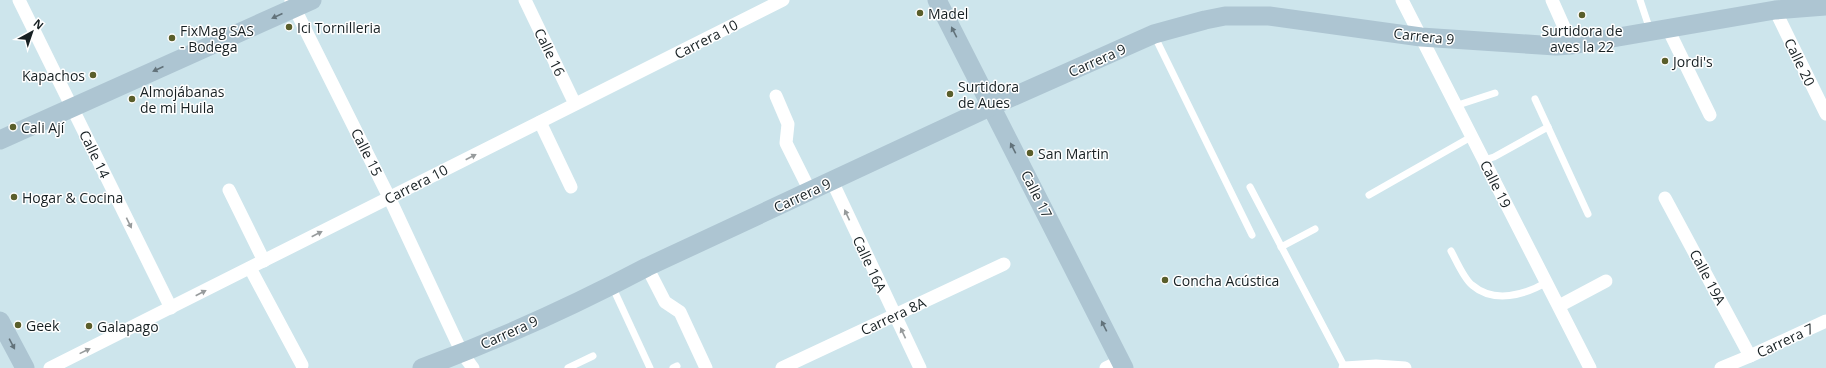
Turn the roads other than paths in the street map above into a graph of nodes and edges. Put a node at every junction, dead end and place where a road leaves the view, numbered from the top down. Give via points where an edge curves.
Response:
1 (19, 0) edge
2 (312, 0) edge
3 (525, 0) edge
4 (783, 0) edge
5 (937, 0) edge
6 (1402, 0) edge
7 (1552, 0) edge
8 (1640, 0) edge
9 (293, 4) edge
10 (1826, 6) edge
11 (1774, 10) junction
12 (1659, 31) junction
13 (1154, 34) junction
14 (1421, 37) junction
15 (1572, 45) junction
16 (1495, 94) dead end
17 (776, 96) dead end
18 (1535, 100) dead end
19 (575, 104) junction
20 (992, 106) junction
21 (1455, 106) junction
22 (72, 108) junction
23 (1826, 114) edge
24 (1710, 115) dead end
25 (540, 122) junction
26 (1548, 127) junction
27 (1472, 137) junction
28 (0, 140) edge
29 (1484, 160) junction
30 (832, 181) junction
31 (571, 187) dead end
32 (1250, 187) dead end
33 (229, 190) dead end
34 (810, 191) junction
35 (1370, 195) dead end
36 (389, 197) junction
37 (1665, 198) dead end
38 (1588, 214) dead end
39 (1315, 229) dead end
40 (1252, 235) dead end
41 (1281, 247) junction
42 (1451, 251) dead end
43 (264, 261) junction
44 (1004, 264) dead end
45 (647, 267) junction
46 (250, 268) junction
47 (1606, 281) dead end
48 (1547, 282) junction
49 (612, 285) junction
50 (1559, 306) junction
51 (171, 308) junction
52 (895, 316) junction
53 (0, 321) edge
54 (1826, 321) edge
55 (593, 356) dead end
56 (1750, 356) junction
57 (468, 360) edge
58 (302, 365) dead end
59 (1117, 366) edge
60 (25, 368) edge
61 (50, 368) edge
62 (422, 368) edge
63 (568, 368) edge
64 (650, 368) edge
65 (706, 368) edge
66 (782, 368) edge
67 (920, 368) edge
68 (1345, 368) edge
69 (1405, 368) edge
70 (1590, 368) edge
71 (1721, 368) edge

1 - 22 street, Calle 14
2 - 9 main road
3 - 19 street, Calle 16
4 - 19 street, Carrera 10
20 -> 5 main road, Calle 17
6 - 14 street, Calle 19
7 - 15 street
8 - 12 lane
9 -> 22 main road
9 - 36 street, Calle 15
10 - 11 main road, Carrera 9
11 - 12 main road, Carrera 9
11 - 23 street, Calle 20
12 - 15 main road, Carrera 9
12 - 24 street
13 - 14 main road, Carrera 9 via 1224,16 1269,16
13 - 20 main road, Carrera 9
13 - 40 lane
14 - 15 main road, Carrera 9
14 - 21 street, Calle 19
16 - 21 lane
17 - 34 street via 788,124 786,143
18 - 26 lane
19 - 25 street, Carrera 10
20 - 30 main road, Carrera 9
59 -> 20 main road, Calle 17
21 - 27 street, Calle 19
22 - 28 main road
22 -> 51 street, Calle 14
25 - 31 street
36 -> 25 street, Carrera 10
26 - 29 lane
26 - 38 lane
27 - 29 street, Calle 19
27 - 35 lane
29 - 48 street, Calle 19
30 - 34 main road, Carrera 9
52 -> 30 street, Calle 16A
32 - 41 lane
33 - 43 street
34 - 45 main road, Carrera 9
43 -> 36 street, Carrera 10
36 - 57 street, Calle 15
37 - 56 street, Calle 19A
39 - 41 lane
41 - 68 lane
42 - 48 lane via 1471,285 1494,296 1518,295 1532,291
43 - 46 street, Carrera 10
44 - 52 street, Carrera 8A
45 - 49 main road, Carrera 9
45 - 65 street via 665,302 680,312
51 -> 46 street, Carrera 10
46 - 58 street
47 - 50 street
48 - 50 street, Calle 19
49 - 57 main road, Carrera 9
49 - 64 lane
50 - 70 street, Calle 19
61 -> 51 street, Carrera 10
52 - 66 street, Carrera 8A
67 -> 52 street, Calle 16A
53 -> 60 main road
54 - 56 street, Carrera 7
55 - 63 lane
56 - 71 street, Carrera 7
57 - 62 main road, Carrera 9
68 - 69 street

